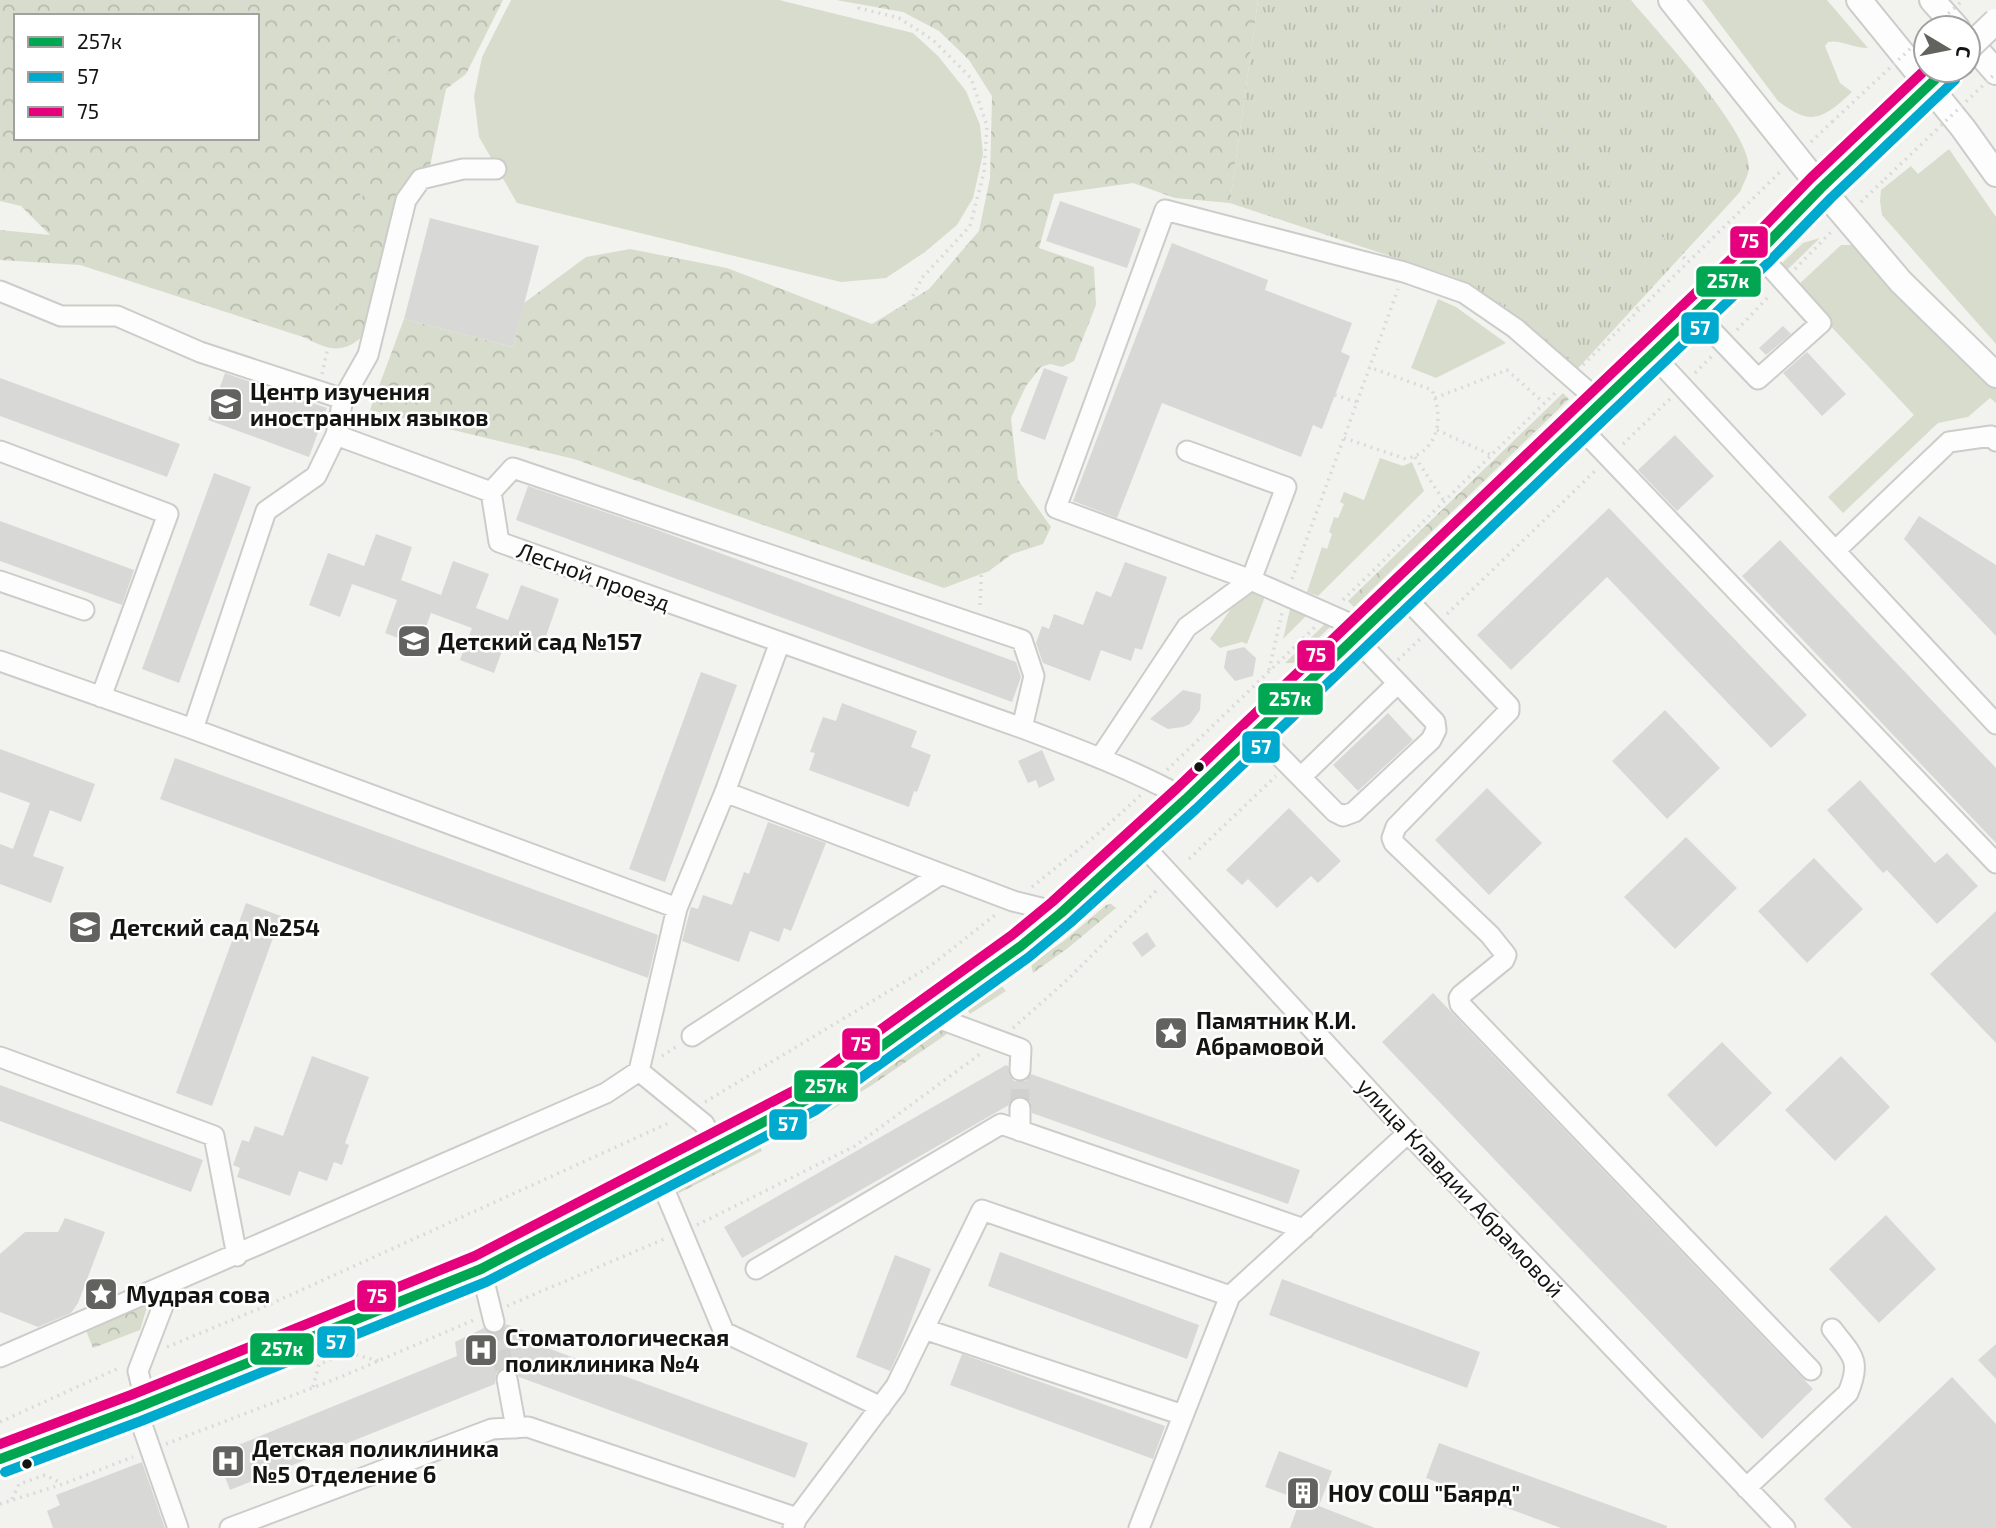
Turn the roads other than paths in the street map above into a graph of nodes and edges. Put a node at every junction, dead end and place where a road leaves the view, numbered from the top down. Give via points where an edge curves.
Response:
1 (1671, 0) edge
2 (1859, 0) edge
3 (1932, 0) edge
4 (1944, 14) edge
5 (1996, 21) edge
6 (1982, 34) edge
7 (1982, 56) edge
8 (1996, 73) edge
9 (1930, 84) edge
10 (496, 169) dead end
11 (1996, 174) edge
12 (1821, 188) junction
13 (1758, 253) junction
14 (0, 291) edge
15 (1695, 313) junction
16 (1652, 354) junction
17 (1992, 368) edge
18 (343, 399) junction
19 (1601, 403) junction
20 (1578, 425) junction
21 (336, 435) junction
22 (1996, 441) edge
23 (0, 451) edge
24 (1187, 451) dead end
25 (491, 492) junction
26 (1835, 551) junction
27 (1251, 580) junction
28 (0, 581) edge
29 (1401, 593) junction
30 (84, 610) dead end
31 (1358, 633) junction
32 (780, 642) junction
33 (0, 662) edge
34 (1398, 684) junction
35 (101, 697) junction
36 (1996, 724) edge
37 (1022, 728) junction
38 (192, 729) junction
39 (1256, 732) junction
40 (1100, 758) junction
41 (1301, 778) junction
42 (725, 792) junction
43 (1186, 799) junction
44 (1140, 842) junction
45 (1996, 863) edge
46 (941, 874) junction
47 (677, 908) junction
48 (1061, 913) junction
49 (927, 1014) junction
50 (692, 1036) road end
51 (0, 1057) edge
52 (1020, 1070) tunnel mouth
53 (639, 1072) junction
54 (1020, 1108) tunnel mouth
55 (1020, 1132) junction
56 (1408, 1133) junction
57 (716, 1147) junction
58 (659, 1177) junction
59 (1304, 1229) junction
60 (237, 1256) junction
61 (481, 1269) junction
62 (756, 1269) dead end
63 (171, 1285) junction
64 (1230, 1297) junction
65 (493, 1318) tunnel mouth
66 (924, 1329) junction
67 (1832, 1329) dead end
68 (0, 1357) edge
69 (1811, 1370) dead end
70 (507, 1379) tunnel mouth
71 (141, 1406) junction
72 (881, 1407) junction
73 (1184, 1415) junction
74 (516, 1428) junction
75 (0, 1459) edge
76 (1746, 1488) junction
77 (795, 1523) edge
78 (1781, 1527) edge
79 (178, 1528) edge
80 (230, 1528) edge
81 (1139, 1528) edge

1 - 12 main road
2 - 11 main road
3 - 4 main road
5 - 6 main road, bridge
7 - 8 main road
9 - 12 main road, bridge
10 - 18 street via 463,169 421,179 406,200 368,355
12 - 13 main road
12 - 17 main road via 1901,282
13 - 15 main road
13 - 15 street via 1821,323 1758,379
14 - 18 street via 61,316 117,316 200,352
15 - 16 main road
16 - 19 main road
16 - 26 street
18 - 21 street
19 - 20 main road
19 - 27 street via 1515,328 1464,293 1404,272 1165,210 1056,508
20 - 29 main road
20 - 45 street
21 - 25 street
21 - 38 street via 316,476 266,511
22 - 26 street via 1991,436 1949,442
23 - 35 street via 168,513
24 - 27 street via 1286,486
25 - 32 street, Лесной проезд via 499,542
25 - 37 street via 513,468 1021,640 1034,676
26 - 36 street
27 - 31 street
27 - 40 street via 1187,627
28 - 30 street
29 - 31 main road
29 - 69 street via 1509,706 1396,827 1392,838 1506,956 1461,995 1460,1004
31 - 34 street
31 - 39 main road
32 - 37 street, Лесной проезд
32 - 42 street
33 - 35 street
34 - 41 street
34 - 41 street via 1435,722 1431,740 1354,813 1343,816 1335,812
35 - 38 street
37 - 40 street, Лесной проезд
38 - 47 street
39 - 41 street
39 - 43 main road
40 - 43 street, Лесной проезд
42 - 46 street
42 - 47 street
43 - 44 main road
44 - 48 main road
44 - 56 street, улица Клавдии Абрамовой
46 - 48 street
46 - 50 street
47 - 53 street
48 - 49 main road
49 - 52 street via 1021,1049
49 - 57 main road via 808,1099
51 - 60 street via 214,1136
53 - 57 street via 704,1124
53 - 60 street via 606,1093
54 - 55 street
55 - 59 street
55 - 62 street via 1001,1124
56 - 59 street
56 - 76 street, улица Клавдии Абрамовой
57 - 58 main road
58 - 61 main road
58 - 72 street via 724,1332
59 - 64 street
60 - 63 street
61 - 65 street
61 - 71 main road
63 - 68 street
63 - 71 street via 138,1371
64 - 66 street via 982,1210
64 - 73 street
66 - 72 street
66 - 73 street
67 - 76 street via 1854,1357 1856,1375 1848,1393
70 - 74 street
71 - 75 main road
71 - 79 street
72 - 77 street
73 - 81 street
74 - 77 street via 528,1427
74 - 80 street via 492,1429
76 - 78 street, улица Клавдии Абрамовой

